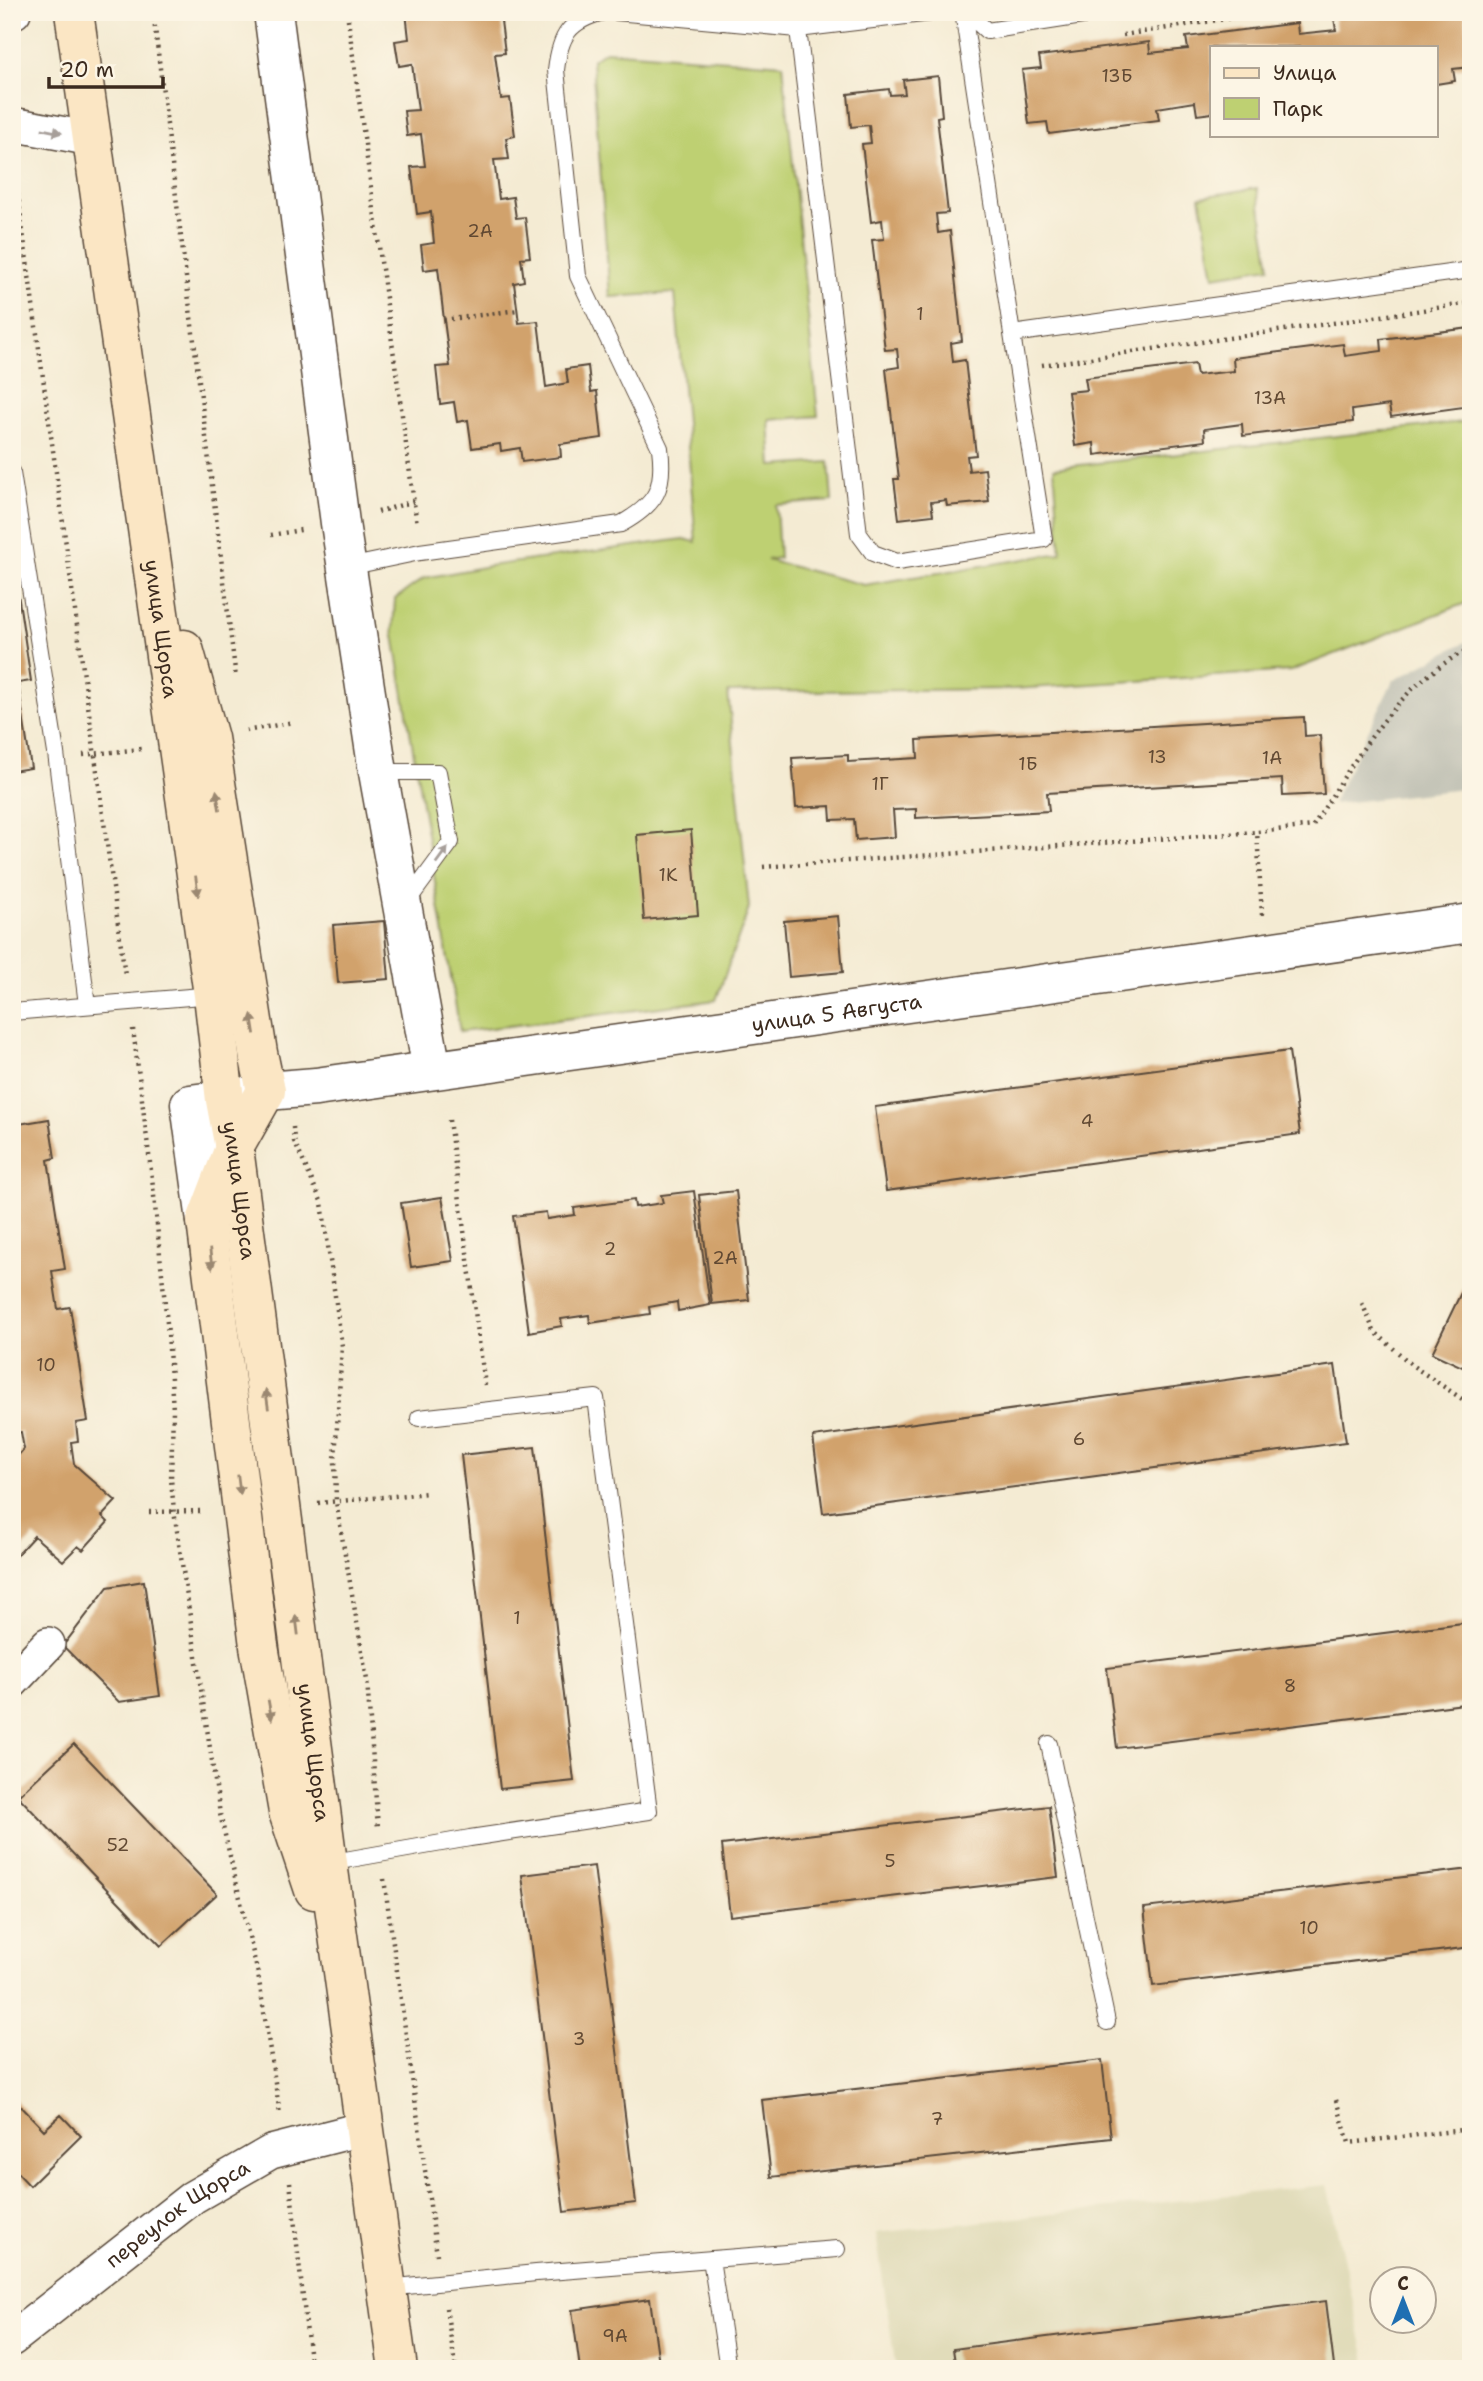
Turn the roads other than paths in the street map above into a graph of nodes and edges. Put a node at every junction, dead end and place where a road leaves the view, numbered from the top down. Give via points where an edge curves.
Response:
1 (74, 12) edge
2 (273, 12) edge
3 (603, 12) edge
4 (616, 12) edge
5 (939, 12) edge
6 (965, 12) edge
7 (1108, 12) edge
8 (799, 29) junction
9 (12, 124) edge
10 (92, 139) junction
11 (1471, 270) edge
12 (1012, 334) junction
13 (12, 473) edge
14 (144, 502) junction
15 (348, 567) junction
16 (378, 772) junction
17 (401, 910) junction
18 (1471, 923) edge
19 (213, 995) junction
20 (87, 1006) junction
21 (12, 1012) edge
22 (432, 1070) junction
23 (384, 1077) junction
24 (279, 1091) junction
25 (225, 1100) junction
26 (234, 1147) junction
27 (206, 1221) junction
28 (419, 1418) dead end
29 (48, 1644) dead end
30 (12, 1682) edge
31 (1049, 1744) dead end
32 (328, 1863) junction
33 (345, 1986) junction
34 (1107, 2022) dead end
35 (365, 2128) junction
36 (836, 2249) dead end
37 (711, 2259) junction
38 (387, 2288) junction
39 (12, 2339) edge
40 (398, 2369) edge
41 (728, 2369) edge

1 - 10 main road, улица Щорса
2 - 15 street
3 - 15 lane via 584,17 558,47 557,84 578,276 660,448 663,471 656,494 642,513 621,524 420,552
4 - 8 lane
5 - 8 lane
6 - 7 lane via 987,31
6 - 12 lane
8 - 12 lane via 859,534 873,553 897,562 1044,539
9 -> 10 street
10 - 14 main road, улица Щорса
11 - 12 lane
13 - 20 lane via 56,753
14 -> 19 main road, улица Щорса
24 -> 14 main road via 258,1053 209,738
15 - 16 street
16 - 17 street
17 -> 16 lane via 451,842 438,772
17 - 22 street
18 - 22 street, улица 5 Августа
19 - 20 lane
19 - 25 main road, улица Щорса
20 - 21 lane
22 - 23 street, улица 5 Августа
23 - 24 street, улица 5 Августа
23 - 25 street
24 - 26 main road
25 - 26 main road, улица Щорса
25 - 27 street via 190,1104
26 - 27 main road
32 -> 26 main road, улица Щорса
27 -> 33 main road via 259,1646 288,1812
28 - 32 lane via 596,1398 649,1811
29 - 30 street
31 - 34 lane
32 - 33 main road, улица Щорса
33 - 35 main road, улица Щорса
35 - 38 main road, улица Щорса
35 - 39 street, переулок Щорса via 271,2152 193,2197
36 - 37 lane
37 - 38 lane
37 - 41 lane
38 - 40 main road, улица Щорса

